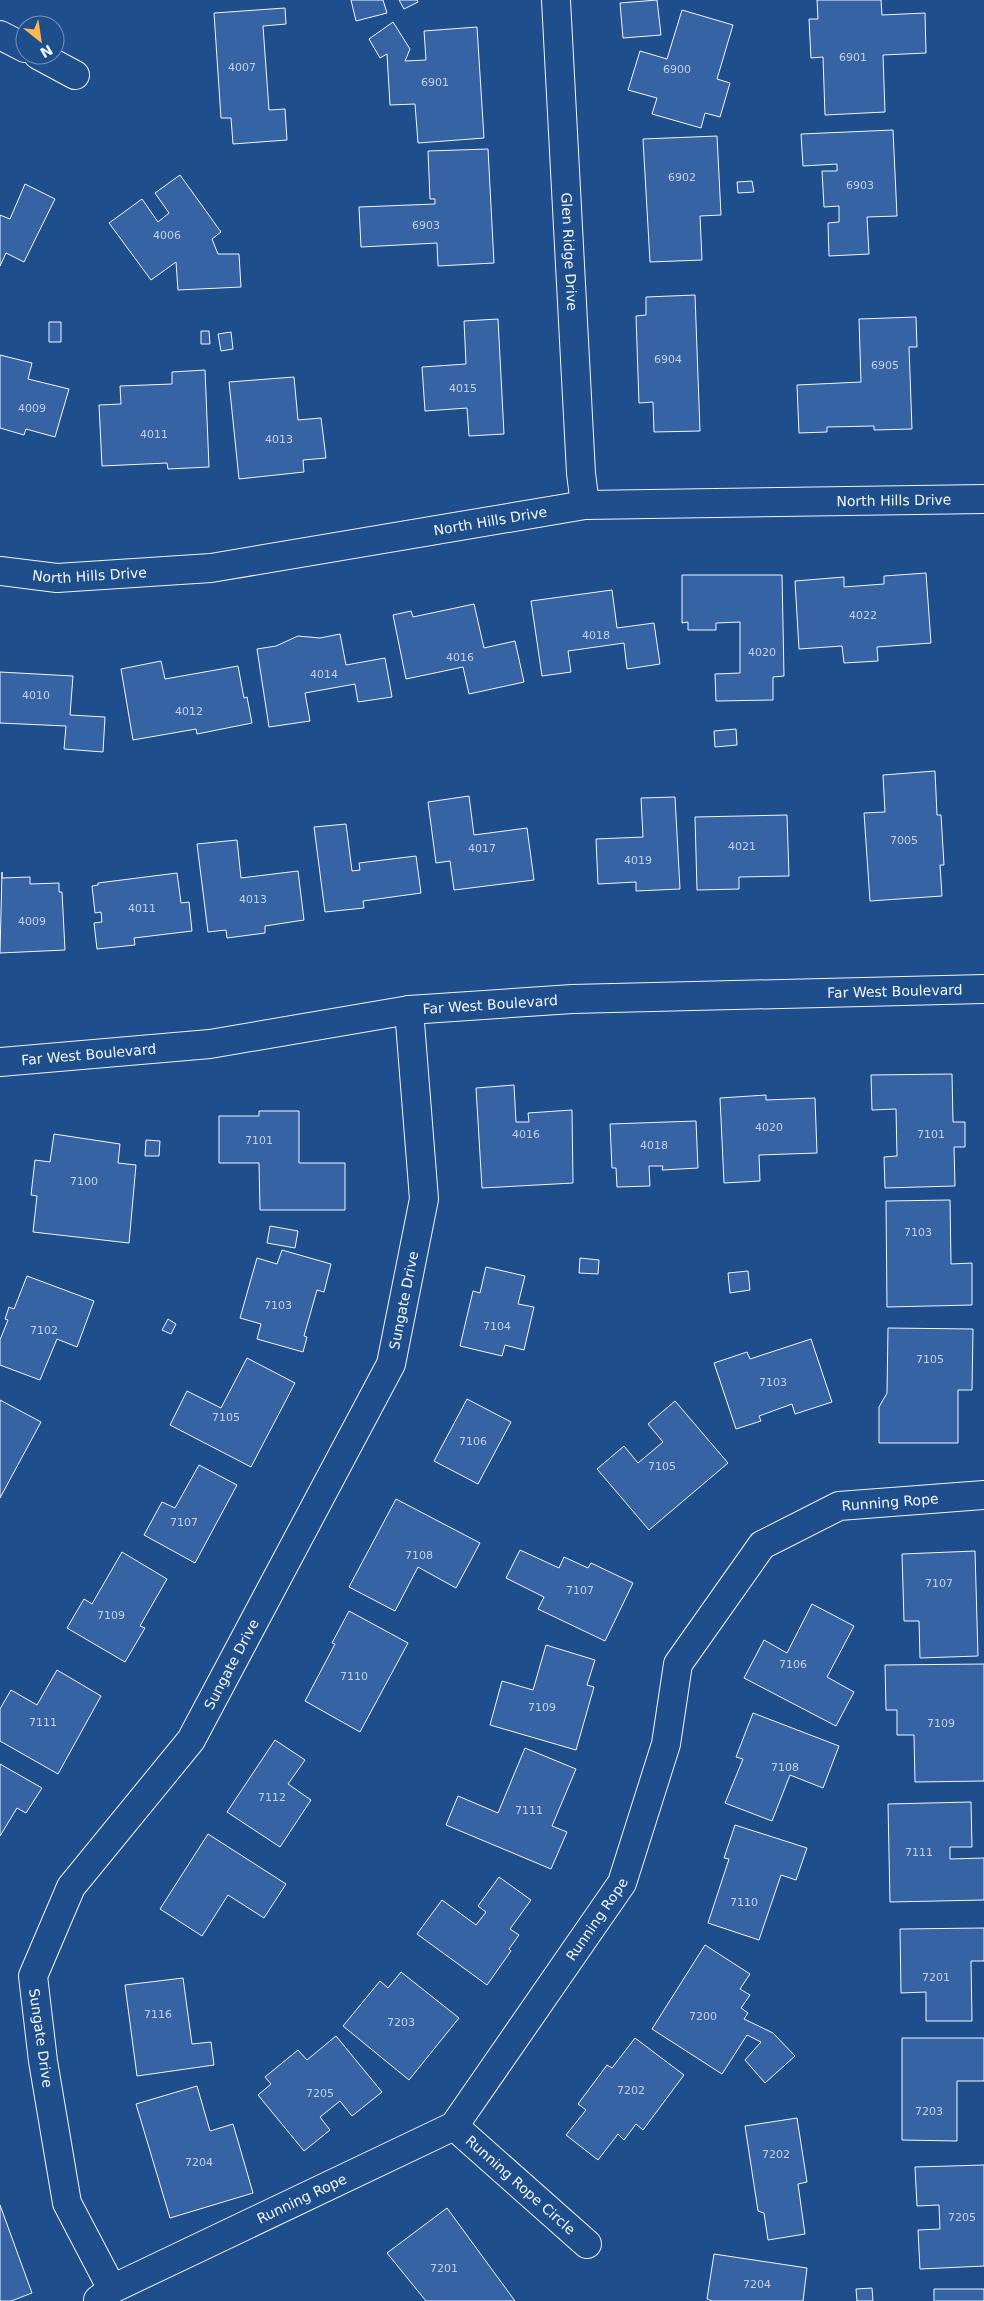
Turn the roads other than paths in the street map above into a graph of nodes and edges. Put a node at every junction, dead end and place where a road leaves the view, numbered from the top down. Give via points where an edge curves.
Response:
1 (556, 0) edge
2 (0, 35) edge
3 (15, 43) edge
4 (56, 65) edge
5 (75, 75) dead end
6 (984, 498) edge
7 (585, 505) junction
8 (0, 570) edge
9 (984, 989) edge
10 (409, 1010) junction
11 (0, 1062) edge
12 (984, 1495) edge
13 (454, 2126) junction
14 (587, 2244) dead end
15 (105, 2295) edge

1 - 7 street, Glen Ridge Drive
2 - 3 street
4 - 5 street
6 - 7 street, North Hills Drive
7 - 8 street, North Hills Drive via 212,568 57,578
9 - 10 street, Far West Boulevard via 572,999
10 - 11 street, Far West Boulevard via 210,1044
10 - 15 street, Sungate Drive via 424,1199 391,1364 191,1740 71,1887 32,1976 67,2203
12 - 13 street, Running Rope via 839,1506 762,1545 678,1664 666,1744 622,1883
13 - 14 street, Running Rope Circle
13 - 15 street, Running Rope

